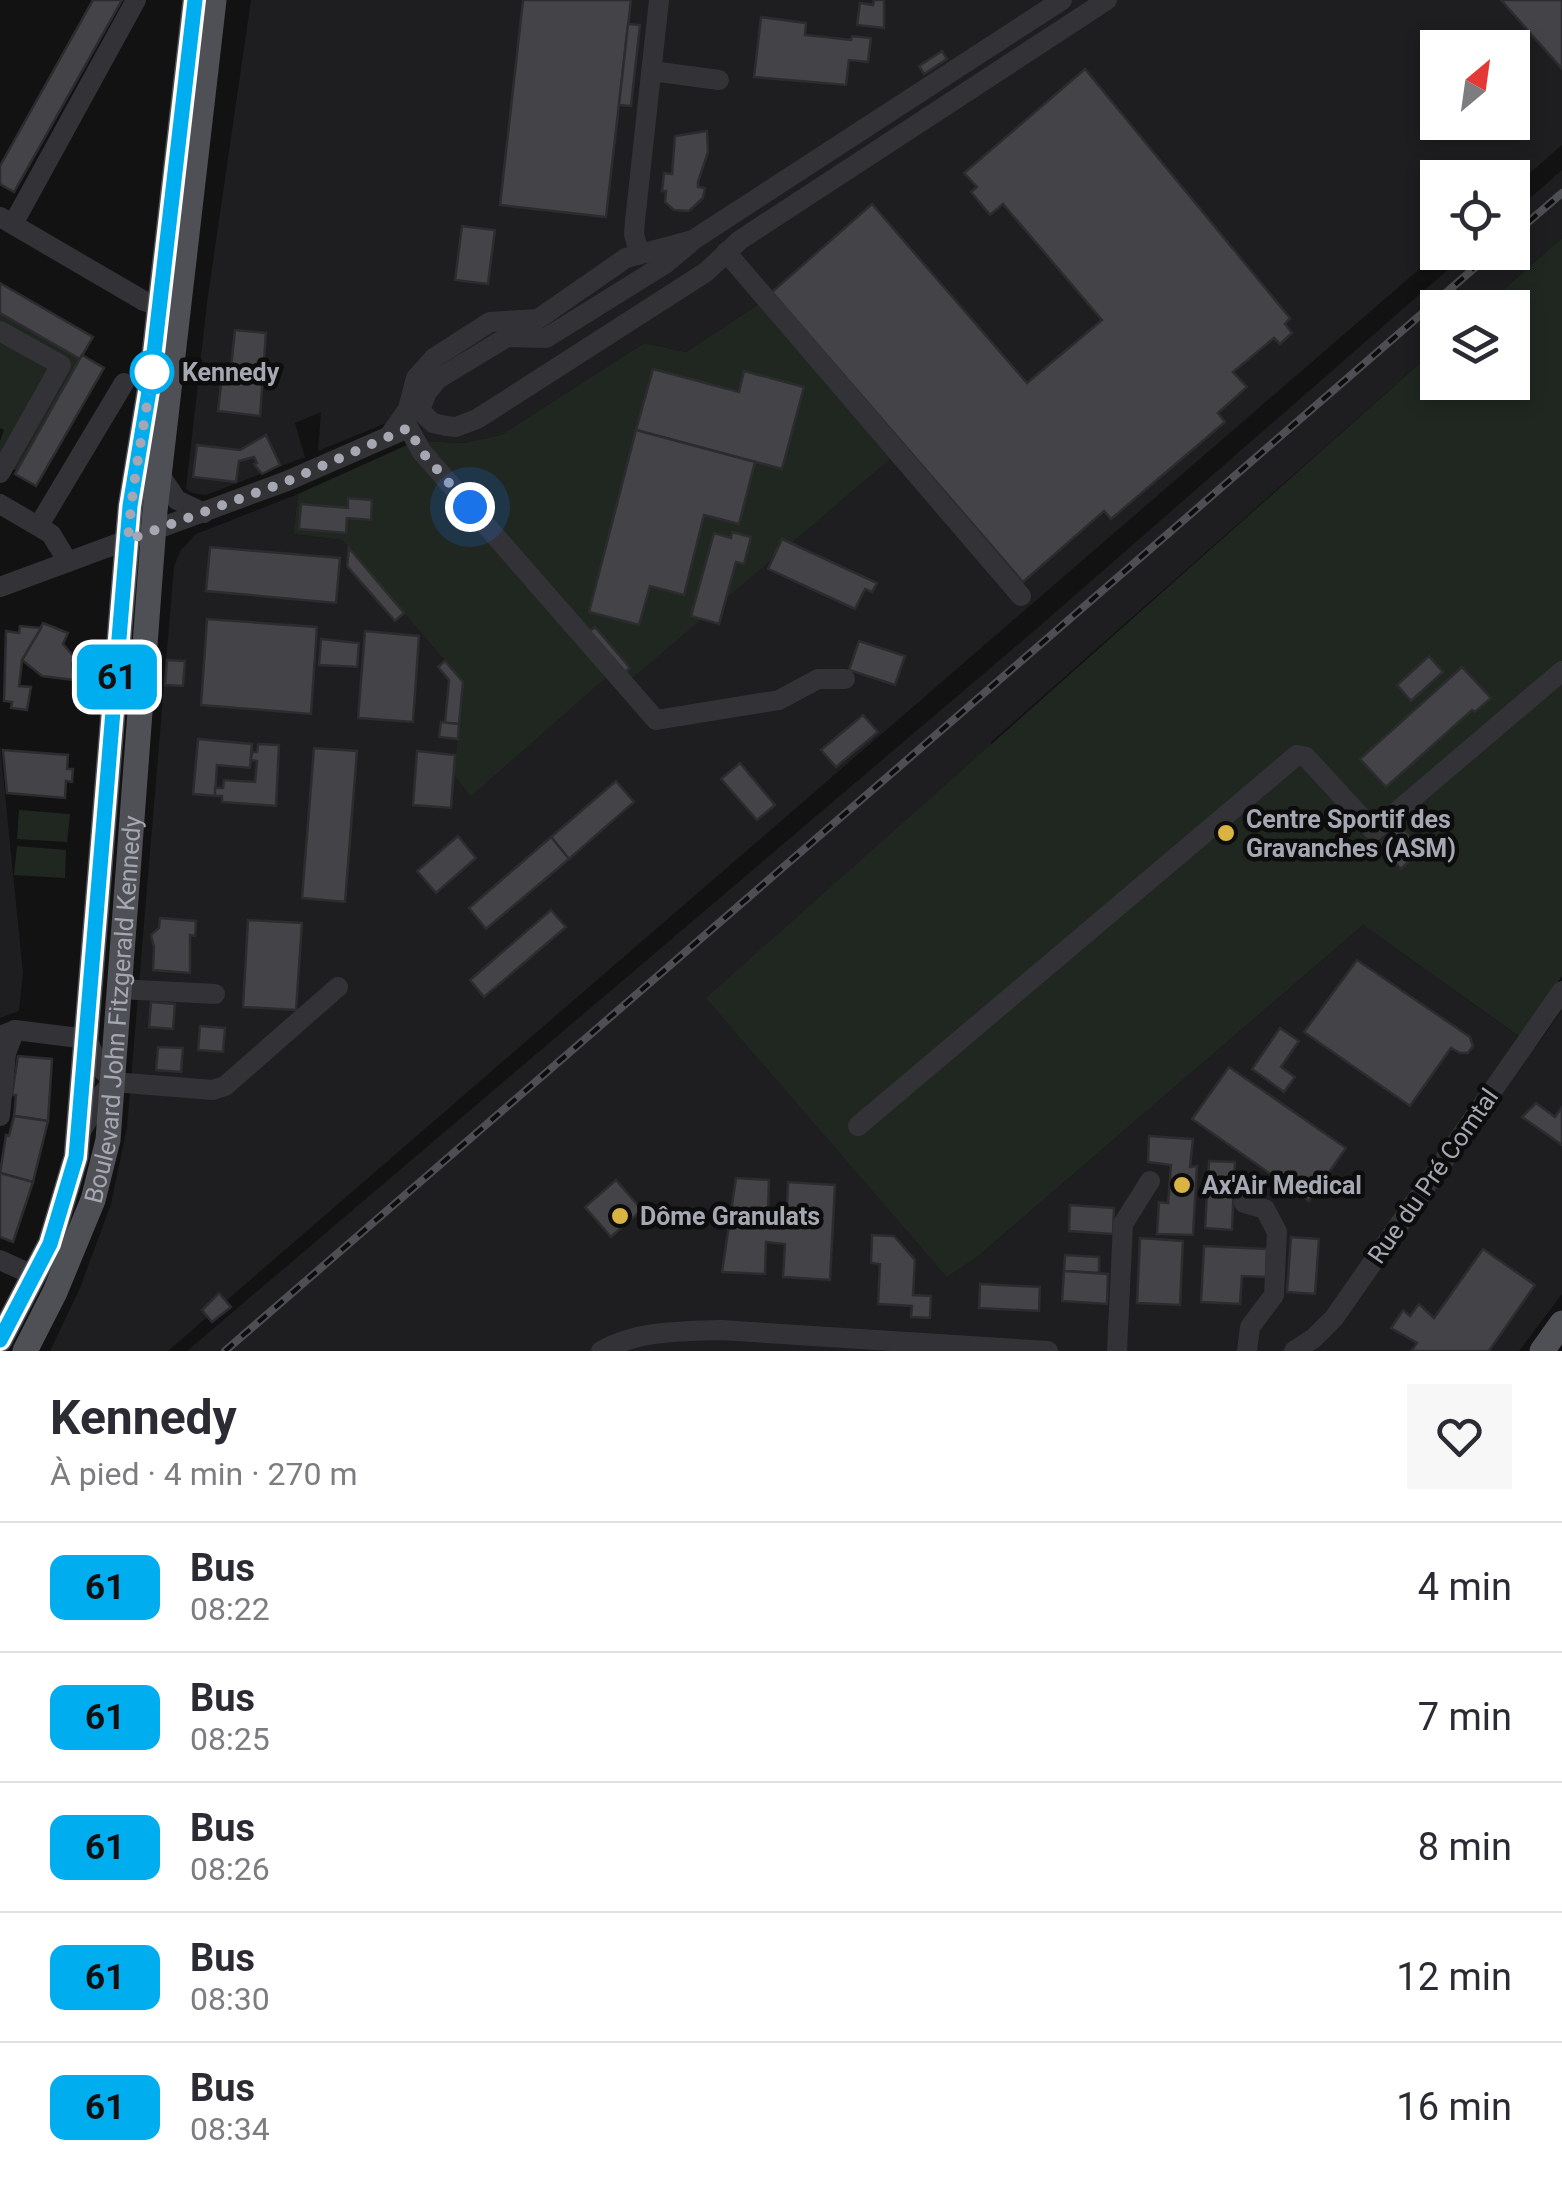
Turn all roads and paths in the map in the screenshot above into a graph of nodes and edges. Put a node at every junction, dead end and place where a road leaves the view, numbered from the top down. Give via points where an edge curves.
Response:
1 (136, 0) edge
2 (194, 0) edge
3 (214, 0) edge
4 (659, 0) edge
5 (1062, 0) edge
6 (1106, 0) edge
7 (652, 71) junction
8 (719, 80) dead end
9 (6, 221) edge
10 (693, 240) junction
11 (726, 252) junction
12 (633, 255) junction
13 (159, 306) junction
14 (503, 310) junction
15 (0, 330) edge
16 (486, 349) junction
17 (124, 383) dead end
18 (406, 425) junction
19 (0, 473) edge
20 (160, 475) junction
21 (0, 504) edge
22 (204, 513) junction
23 (39, 525) junction
24 (154, 530) junction
25 (128, 540) junction
26 (68, 562) junction
27 (0, 587) edge
28 (1021, 596) dead end
29 (1562, 671) edge
30 (846, 679) dead end
31 (140, 715) junction
32 (109, 777) junction
33 (338, 987) dead end
34 (119, 988) junction
35 (1562, 991) edge
36 (216, 994) dead end
37 (7, 1033) edge
38 (88, 1039) junction
39 (113, 1082) junction
40 (1, 1110) edge
41 (858, 1126) dead end
42 (78, 1138) junction
43 (1150, 1182) dead end
44 (1244, 1203) dead end
45 (0, 1260) edge
46 (35, 1276) junction
47 (1562, 1322) edge
48 (0, 1340) edge
49 (25, 1351) edge
50 (601, 1351) edge
51 (1048, 1351) edge
52 (1117, 1351) edge
53 (1247, 1351) edge
54 (1294, 1351) edge
55 (1542, 1351) edge

1 - 9 street
2 - 13 main road, Boulevard John Fitzgerald Kennedy
3 - 20 main road, Boulevard John Fitzgerald Kennedy
4 - 7 street
5 - 10 street
6 - 11 street
7 - 8 street
7 - 12 street
9 - 13 street
10 - 12 street
10 - 16 street via 546,338 507,336
11 - 18 street via 641,316 477,420 456,427
11 - 28 street
12 - 14 street via 538,318
13 - 25 main road, Boulevard John Fitzgerald Kennedy
14 - 16 street
14 - 18 street via 423,367
15 - 19 street via 61,365
16 - 18 street via 438,378
17 - 23 street
18 - 22 street
18 - 30 street via 422,452 656,720 779,700 818,679
20 - 22 street via 176,500
20 - 24 main road, Boulevard John Fitzgerald Kennedy
21 - 23 street
22 - 24 street
23 - 26 street
24 - 25 street
24 - 31 main road, Boulevard John Fitzgerald Kennedy
25 - 26 street
25 - 32 main road, Boulevard John Fitzgerald Kennedy
26 - 27 street
29 - 41 street via 1374,831 1306,756 1296,755
31 - 32 street via 123,730 120,761
31 - 34 main road, Boulevard John Fitzgerald Kennedy
32 - 38 main road, Boulevard John Fitzgerald Kennedy
33 - 39 street via 225,1086
34 - 36 street
34 - 39 main road, Boulevard John Fitzgerald Kennedy
35 - 54 street, Rue du Pré Comtal via 1334,1318
37 - 38 street
37 - 40 street
38 - 39 street
38 - 42 main road, Boulevard John Fitzgerald Kennedy
39 - 42 street
39 - 49 main road, Boulevard John Fitzgerald Kennedy via 93,1200
42 - 46 main road, Boulevard John Fitzgerald Kennedy via 64,1203
43 - 52 street via 1123,1224
44 - 53 street via 1265,1209 1276,1232 1274,1295 1250,1327
45 - 46 street
46 - 48 main road, Boulevard John Fitzgerald Kennedy
47 - 55 main road
50 - 51 street via 665,1332 720,1330

